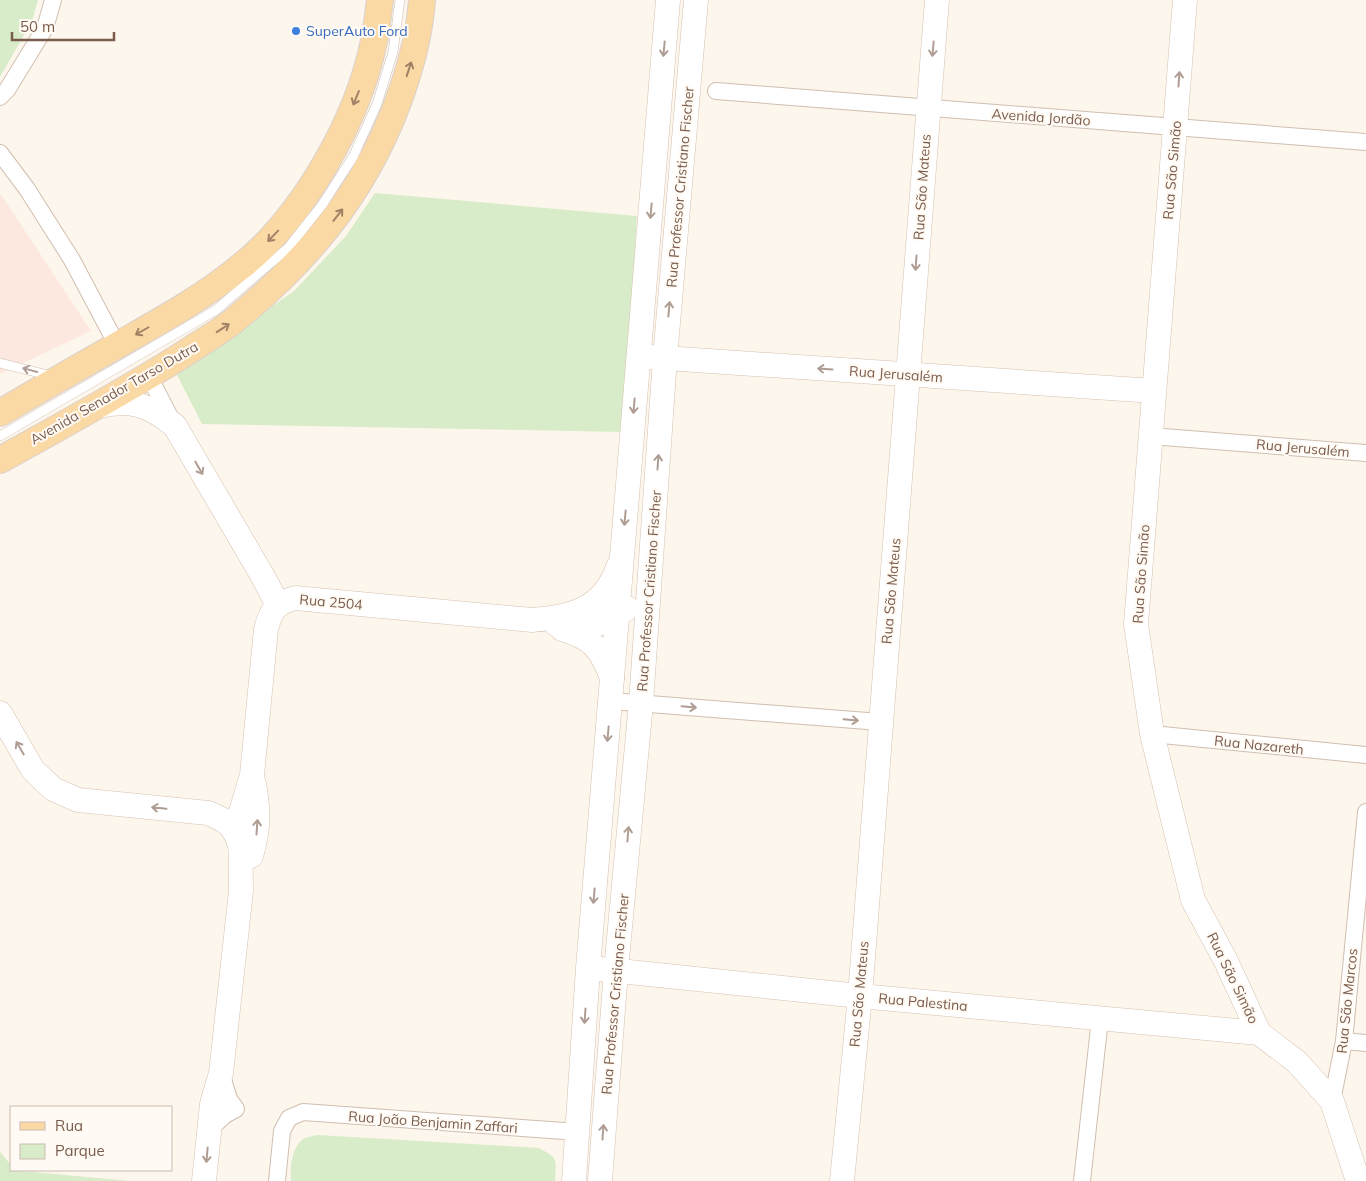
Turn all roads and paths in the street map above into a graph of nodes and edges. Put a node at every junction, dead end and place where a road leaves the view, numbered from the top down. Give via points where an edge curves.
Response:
1 (53, 0) edge
2 (380, 0) edge
3 (400, 0) edge
4 (422, 0) edge
5 (668, 0) edge
6 (696, 0) edge
7 (937, 0) edge
8 (1185, 0) edge
9 (716, 91) dead end
10 (0, 97) edge
11 (928, 108) junction
12 (1176, 127) junction
13 (1366, 142) edge
14 (0, 153) edge
15 (117, 345) junction
16 (638, 357) junction
17 (665, 358) junction
18 (0, 363) edge
19 (908, 374) junction
20 (149, 376) junction
21 (60, 378) junction
22 (1154, 391) junction
23 (93, 408) junction
24 (0, 413) edge
25 (175, 426) junction
26 (0, 436) edge
27 (1151, 436) junction
28 (1366, 453) edge
29 (0, 460) edge
30 (622, 555) junction
31 (650, 571) junction
32 (278, 605) junction
33 (617, 616) junction
34 (532, 620) junction
35 (612, 691) junction
36 (641, 703) junction
37 (0, 713) edge
38 (880, 722) junction
39 (1152, 734) junction
40 (1366, 755) edge
41 (252, 774) junction
42 (1366, 812) edge
43 (208, 813) junction
44 (240, 849) junction
45 (241, 891) junction
46 (588, 968) junction
47 (616, 970) junction
48 (860, 996) junction
49 (1100, 1019) junction
50 (1259, 1033) junction
51 (1344, 1041) junction
52 (1366, 1043) edge
53 (221, 1073) junction
54 (1332, 1101) junction
55 (209, 1130) junction
56 (578, 1132) junction
57 (204, 1181) edge
58 (277, 1181) edge
59 (574, 1181) edge
60 (600, 1181) edge
61 (842, 1181) edge
62 (1082, 1181) edge
63 (1358, 1181) edge

1 - 10 street via 45,28
2 -> 15 main road via 374,42 358,94 332,153 304,198 275,235 241,267 196,300
3 - 26 lane via 393,52 376,104 348,165 288,248 216,310
20 -> 4 main road, Avenida Senador Tarso Dutra via 236,319 300,261 340,212 373,160 395,114 412,61
5 -> 16 street, Rua Professor Cristiano Fischer
17 -> 6 street, Rua Professor Cristiano Fischer
7 -> 11 street, Rua São Mateus
12 -> 8 street, Rua São Simão
9 - 11 street, Avenida Jordão
11 - 12 street, Avenida Jordão
11 -> 19 street, Rua São Mateus
12 - 13 street, Avenida Jordão
12 - 22 street, Rua São Simão
14 - 15 street via 72,260
15 - 21 main road
16 - 17 street, Rua Jerusalém
16 -> 30 street, Rua Professor Cristiano Fischer
19 -> 17 street, Rua Jerusalém
31 -> 17 street, Rua Professor Cristiano Fischer
21 -> 18 lane
19 - 22 street, Rua Jerusalém
19 - 38 street, Rua São Mateus
20 - 23 main road, Avenida Senador Tarso Dutra
20 - 25 street
21 - 24 main road
22 - 27 street, Rua São Simão
23 - 25 street via 115,402 139,404 158,412
23 - 29 main road, Avenida Senador Tarso Dutra
25 -> 32 street
27 - 28 street, Rua Jerusalém
27 - 39 street, Rua São Simão via 1136,624
30 - 33 street, Rua Professor Cristiano Fischer
30 - 34 street, Rua 2504 via 615,576 588,607 575,614
31 - 33 street via 643,592
31 - 36 street, Rua Professor Cristiano Fischer
32 - 34 street, Rua 2504 via 295,598
32 - 41 street via 270,614 266,629
33 - 34 street via 585,627
33 - 35 street, Rua Professor Cristiano Fischer
34 - 35 street, Rua 2504 via 570,631 595,645 605,658
35 - 36 street
35 -> 46 street, Rua Professor Cristiano Fischer
36 -> 38 street
47 -> 36 street, Rua Professor Cristiano Fischer
43 -> 37 street via 78,800 53,789 33,770
38 - 48 street, Rua São Mateus
39 - 40 street, Rua Nazareth
39 - 50 street, Rua São Simão via 1193,900
41 - 43 street via 235,801
41 - 44 street via 240,815
45 -> 41 street via 256,839 258,809
42 - 51 street, Rua São Marcos
43 - 44 street via 230,826
44 - 45 street
45 - 53 street
46 - 47 street, Rua Palestina
46 -> 56 street, Rua Professor Cristiano Fischer
47 - 48 street, Rua Palestina
60 -> 47 street, Rua Professor Cristiano Fischer
48 - 49 street, Rua Palestina
48 - 61 street, Rua São Mateus
49 - 50 street, Rua Palestina
49 - 62 street
50 - 54 street, Rua São Simão via 1297,1062
51 - 52 street
51 - 54 street, Rua São Marcos
53 - 55 street
53 - 55 street via 229,1099 236,1108
54 - 63 street, Rua São Simão
55 -> 57 street
56 - 58 street, Rua João Benjamin Zaffari via 303,1112 289,1118 282,1131
56 - 59 street, Rua Professor Cristiano Fischer

